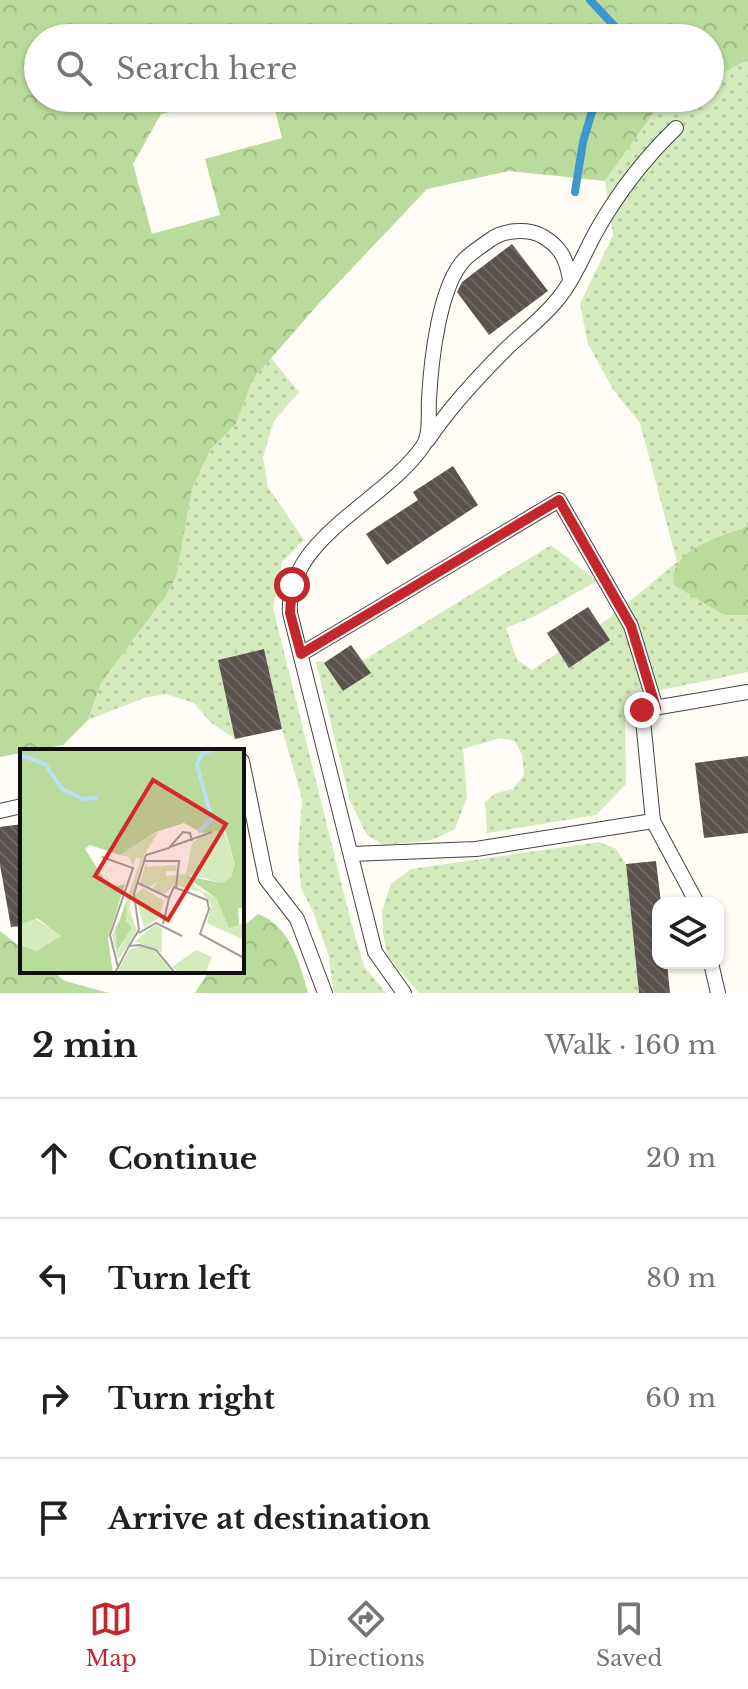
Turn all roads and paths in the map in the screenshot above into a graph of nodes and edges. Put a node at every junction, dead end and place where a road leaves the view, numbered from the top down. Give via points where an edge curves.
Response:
1 (676, 128) dead end
2 (570, 280) junction
3 (425, 443) junction
4 (301, 654) junction
5 (748, 692) edge
6 (656, 708) junction
7 (244, 771) edge
8 (20, 806) edge
9 (0, 811) edge
10 (653, 821) junction
11 (351, 854) junction
12 (694, 897) edge
13 (712, 969) edge
14 (325, 993) edge
15 (404, 993) edge
16 (718, 993) edge

1 - 2 lane via 622,190
2 - 3 lane via 548,311 504,351
2 - 3 lane via 566,258 541,235 497,235 464,260 442,300
3 - 4 lane via 299,568 289,602
4 - 6 lane via 559,500 631,626
4 - 11 lane
5 - 6 lane
6 - 10 lane via 642,710
7 - 14 lane via 266,879 297,919
8 - 9 lane
10 - 11 lane via 476,849
10 - 12 lane
11 - 15 lane via 375,952
13 - 16 lane

